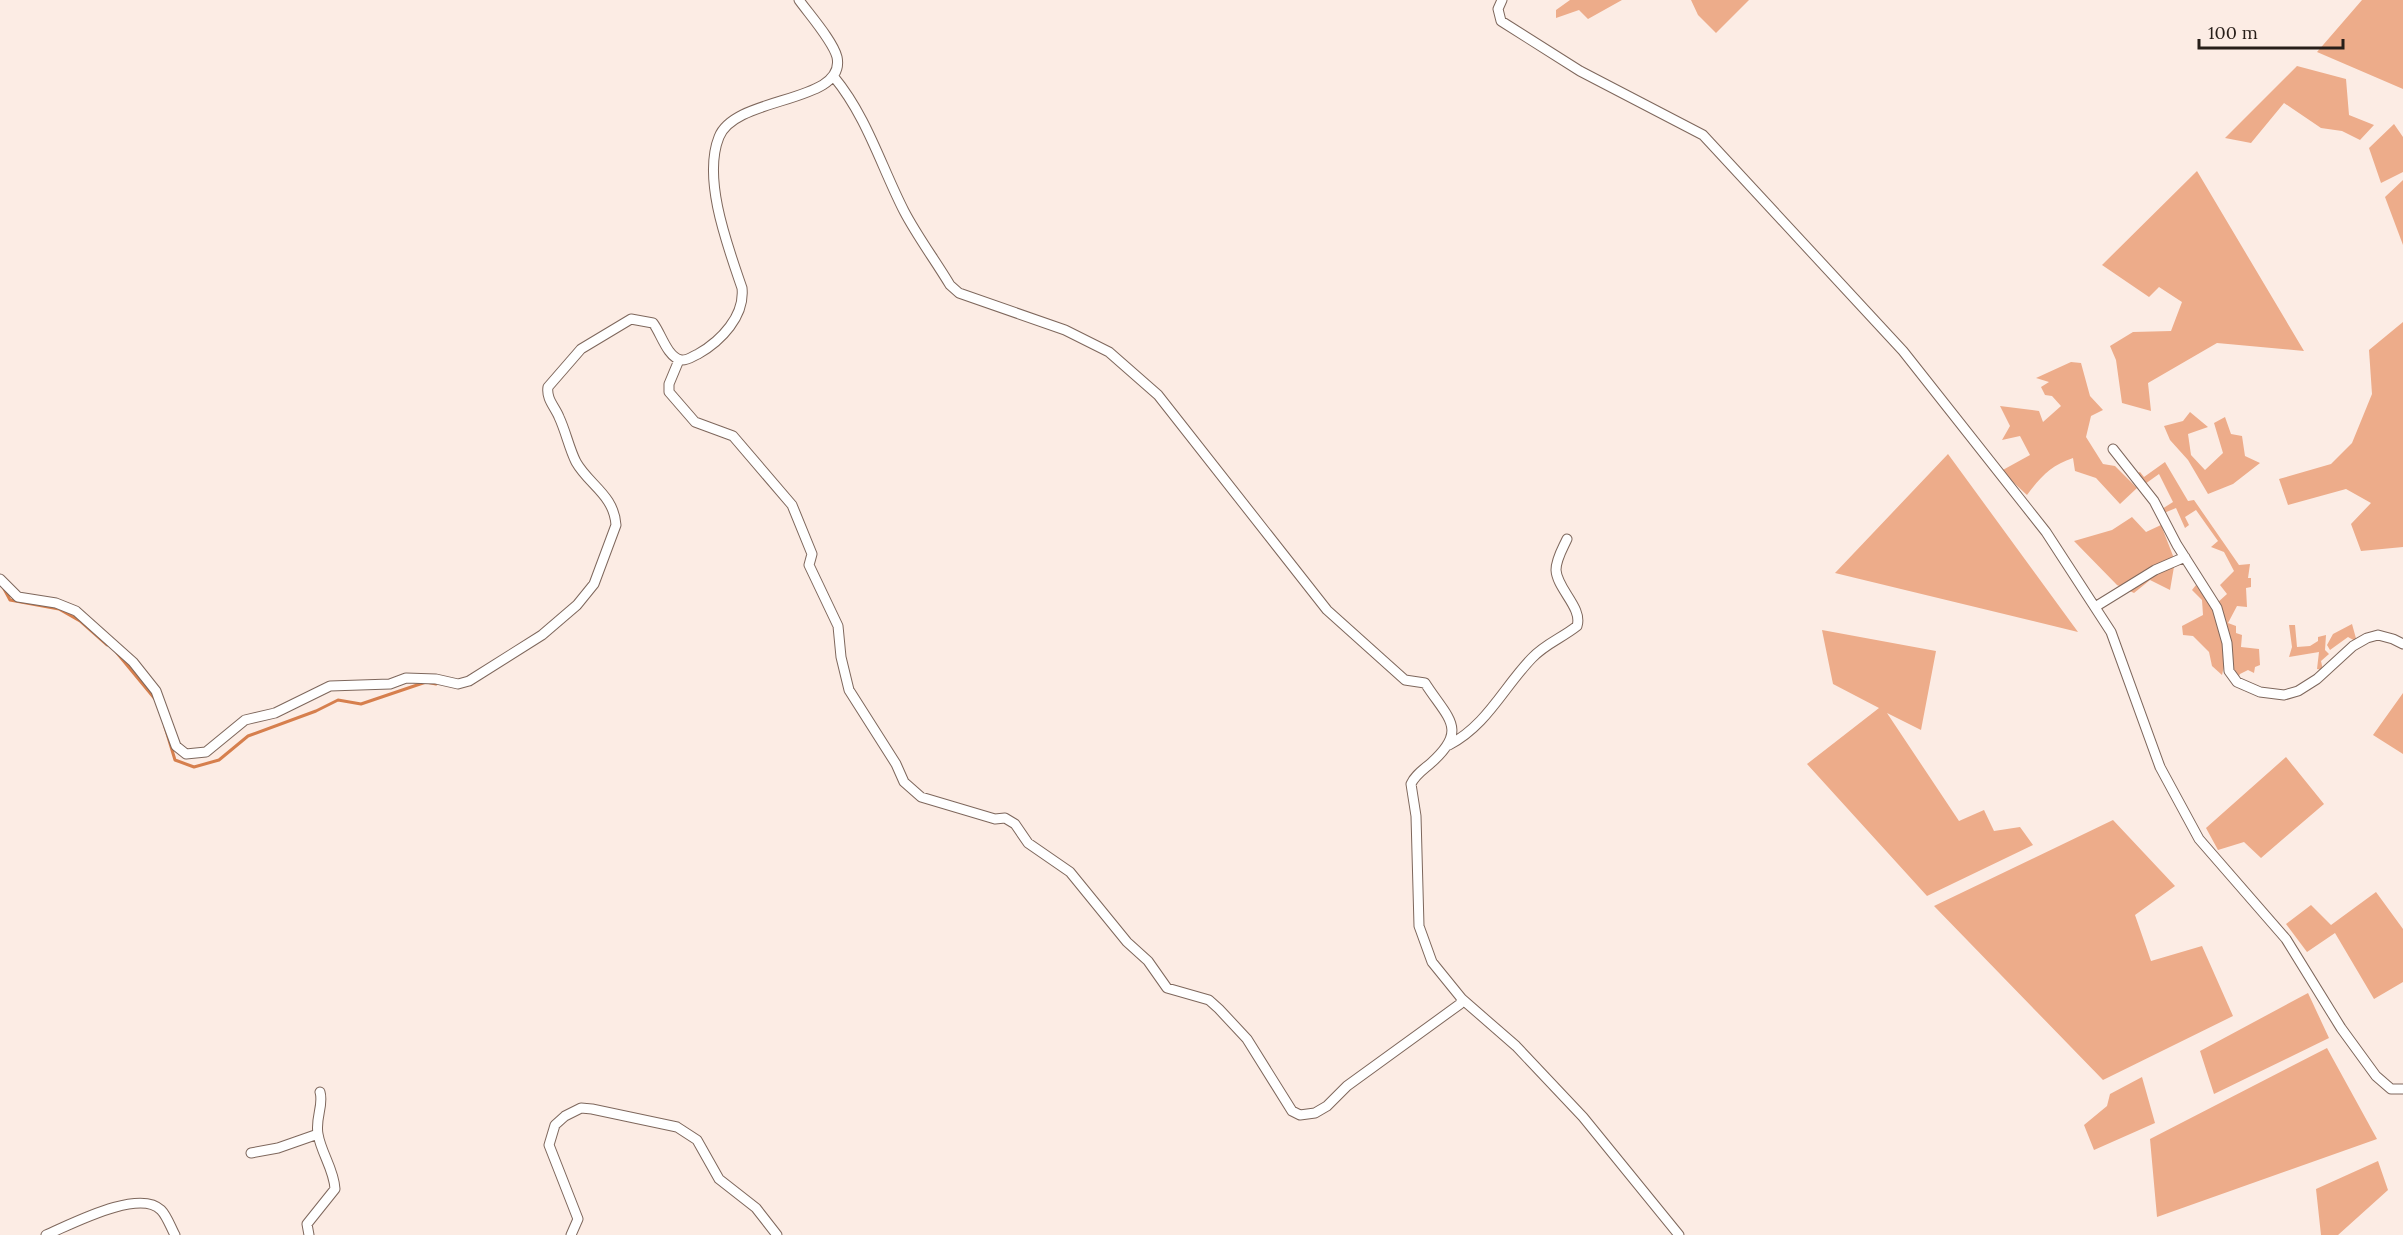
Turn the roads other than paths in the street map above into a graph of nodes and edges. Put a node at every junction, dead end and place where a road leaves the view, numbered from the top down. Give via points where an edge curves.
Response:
1 (799, 0) edge
2 (1502, 0) edge
3 (837, 80) junction
4 (677, 365) junction
5 (2113, 449) dead end
6 (1567, 539) dead end
7 (2185, 557) junction
8 (0, 579) edge
9 (2095, 607) junction
10 (2403, 644) edge
11 (1449, 745) junction
12 (1462, 999) junction
13 (2403, 1089) edge
14 (320, 1092) dead end
15 (318, 1134) junction
16 (251, 1153) dead end
17 (46, 1235) edge
18 (175, 1235) edge
19 (309, 1235) edge
20 (571, 1235) edge
21 (777, 1235) edge
22 (1679, 1235) edge

1 - 3 street via 836,54
2 - 9 street via 1498,9 1501,21 1580,71 1691,126 1729,159 1798,240 1903,351 2046,531
3 - 4 street via 738,116 725,126 719,137 714,186 743,296 728,329 707,348
3 - 11 street via 871,137 904,210 950,285 959,292 1065,330 1109,352 1158,395 1327,610 1405,680 1425,683 1452,727
4 - 8 street via 653,323 631,319 581,349 548,387 576,462 606,495 616,519 615,531 593,587 570,615 469,681 458,684 406,678 390,684 330,686 275,712 245,720 210,750 192,754 176,746 156,691 133,662 76,611 56,603 18,597
4 - 12 street via 669,392 700,426 733,436 796,511 812,554 809,565 838,626 849,690 904,782 921,797 995,819 1005,818 1015,824 1028,843 1070,872 1167,988 1209,1000 1219,1009 1247,1039 1292,1111 1300,1115 1315,1113 1327,1106 1347,1086
5 - 7 street via 2148,491
6 - 11 street via 1556,573 1578,618 1577,626 1541,649 1482,722
7 - 9 street via 2155,570
7 - 10 street via 2217,608 2231,677 2250,689 2284,695 2298,691 2353,646 2378,635
9 - 13 street via 2116,643 2165,779 2199,839 2286,939 2376,1076 2391,1089
11 - 12 street via 1416,776 1411,787 1416,816 1420,934 1432,962
12 - 22 street via 1545,1076
14 - 15 street
15 - 16 street
15 - 19 street via 334,1177 334,1189 307,1224
17 - 18 street via 102,1212 144,1203 161,1211
20 - 21 street via 578,1219 549,1145 555,1125 581,1108 677,1127 691,1134 719,1179 756,1208

